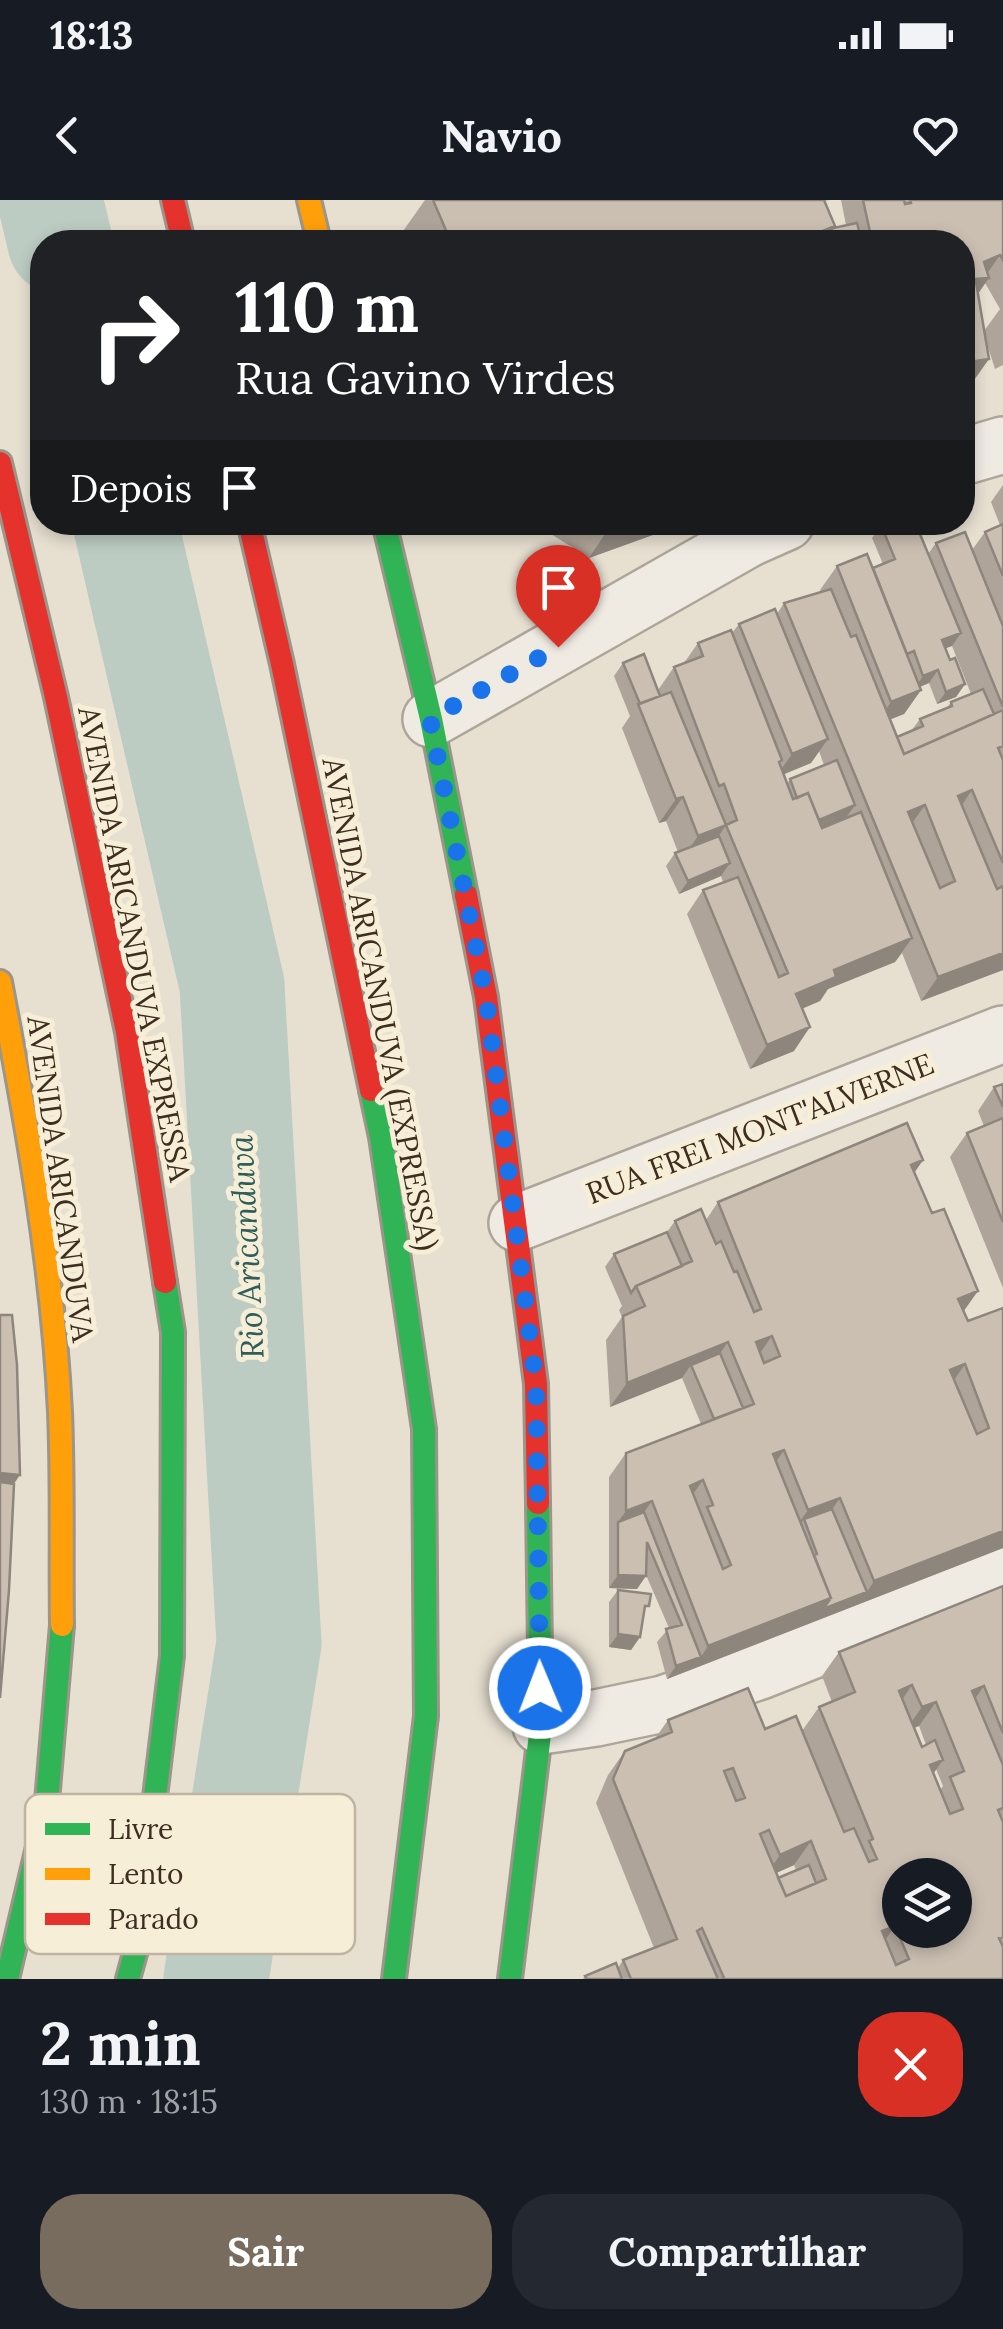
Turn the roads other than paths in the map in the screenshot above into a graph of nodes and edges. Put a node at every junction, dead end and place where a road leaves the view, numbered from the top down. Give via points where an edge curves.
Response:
1 (173, 200) edge
2 (180, 230) edge
3 (1003, 445) edge
4 (975, 453) edge
5 (0, 463) edge
6 (252, 535) edge
7 (387, 535) edge
8 (759, 535) edge
9 (430, 719) junction
10 (0, 982) edge
11 (1003, 1034) edge
12 (517, 1223) junction
13 (1003, 1575) edge
14 (541, 1726) junction
15 (48, 1794) edge
16 (155, 1794) edge
17 (25, 1903) edge
18 (135, 1954) edge
19 (7, 1979) edge
20 (128, 1979) edge
21 (394, 1979) edge
22 (510, 1979) edge

1 - 2 main road
3 - 4 street
5 - 16 main road, AVENIDA ARICANDUVA EXPRESSA via 127,1032 173,1332 172,1656
6 - 21 main road, AVENIDA ARICANDUVA (EXPRESSA) via 381,1137 424,1429 426,1716
7 - 9 main road
8 - 9 street
9 - 12 main road via 486,997
10 - 15 main road, AVENIDA ARICANDUVA via 46,1246 60,1412 62,1632
11 - 12 street, RUA FREI MONT'ALVERNE
12 - 14 main road via 536,1384
13 - 14 street via 663,1704
14 - 22 main road
17 - 19 main road, AVENIDA ARICANDUVA
18 - 20 main road, AVENIDA ARICANDUVA EXPRESSA

